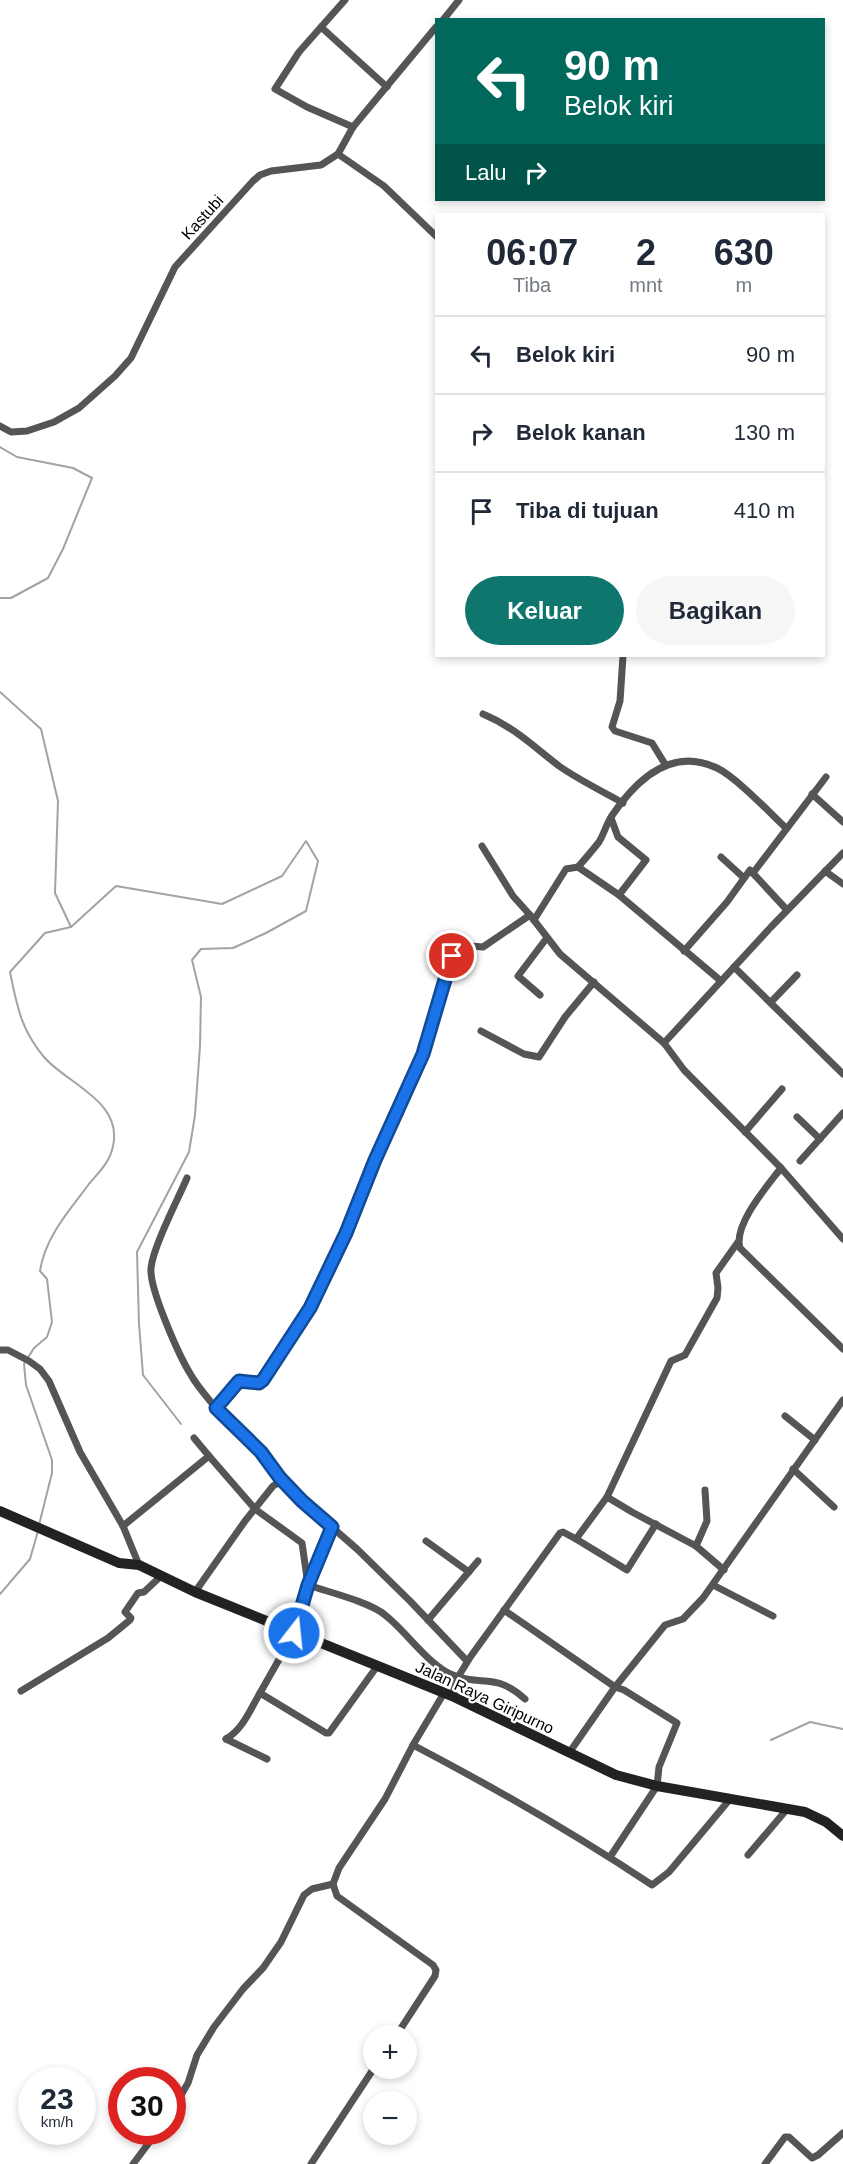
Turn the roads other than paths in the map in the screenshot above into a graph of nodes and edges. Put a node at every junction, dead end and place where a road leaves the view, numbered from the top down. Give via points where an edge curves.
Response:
1 (345, 0) edge
2 (456, 1) edge
3 (444, 18) edge
4 (321, 27) junction
5 (435, 28) edge
6 (387, 87) junction
7 (353, 127) junction
8 (338, 154) junction
9 (435, 235) edge
10 (0, 426) edge
11 (623, 657) edge
12 (483, 714) dead end
13 (665, 764) junction
14 (826, 777) dead end
15 (812, 795) junction
16 (623, 803) junction
17 (610, 818) junction
18 (843, 822) edge
19 (786, 828) junction
20 (482, 846) dead end
21 (843, 853) edge
22 (721, 858) dead end
23 (743, 862) dead end
24 (578, 867) junction
25 (751, 871) junction
26 (825, 871) junction
27 (744, 878) junction
28 (843, 884) edge
29 (619, 895) junction
30 (787, 910) junction
31 (532, 918) junction
32 (546, 939) junction
33 (684, 951) junction
34 (734, 967) junction
35 (797, 975) dead end
36 (721, 981) junction
37 (594, 982) junction
38 (540, 995) dead end
39 (771, 1002) junction
40 (481, 1031) dead end
41 (664, 1043) junction
42 (843, 1074) edge
43 (782, 1089) dead end
44 (843, 1113) edge
45 (797, 1117) dead end
46 (745, 1132) junction
47 (820, 1139) junction
48 (800, 1161) dead end
49 (782, 1168) junction
50 (187, 1178) dead end
51 (843, 1239) edge
52 (738, 1242) junction
53 (843, 1348) edge
54 (0, 1350) edge
55 (843, 1400) edge
56 (216, 1408) junction
57 (785, 1416) dead end
58 (194, 1438) dead end
59 (815, 1440) junction
60 (208, 1456) junction
61 (794, 1469) junction
62 (705, 1490) dead end
63 (293, 1491) junction
64 (607, 1497) junction
65 (257, 1506) junction
66 (834, 1507) dead end
67 (0, 1510) edge
68 (656, 1524) junction
69 (123, 1526) junction
70 (332, 1527) junction
71 (576, 1539) junction
72 (426, 1541) dead end
73 (696, 1546) junction
74 (478, 1561) dead end
75 (139, 1565) junction
76 (724, 1570) junction
77 (469, 1572) junction
78 (161, 1576) junction
79 (309, 1582) junction
80 (712, 1585) junction
81 (195, 1592) junction
82 (504, 1610) junction
83 (773, 1616) dead end
84 (428, 1620) junction
85 (294, 1633) junction
86 (467, 1661) junction
87 (378, 1665) junction
88 (459, 1674) junction
89 (615, 1687) junction
90 (21, 1691) dead end
91 (260, 1693) junction
92 (448, 1694) junction
93 (525, 1699) dead end
94 (413, 1745) junction
95 (569, 1753) junction
96 (267, 1759) dead end
97 (657, 1786) junction
98 (730, 1799) junction
99 (788, 1808) junction
100 (843, 1836) edge
101 (747, 1855) dead end
102 (610, 1857) junction
103 (333, 1884) junction
104 (403, 2025) edge
105 (367, 2079) edge
106 (186, 2086) edge
107 (843, 2133) edge
108 (147, 2145) edge
109 (133, 2164) edge
110 (311, 2164) edge
111 (765, 2164) edge

1 - 4 street
2 - 3 street
4 - 6 street
4 - 7 street via 284,73 276,90
5 - 6 street
6 - 7 street
7 - 8 street
8 - 9 street via 384,186
8 - 10 street, Kastubi via 321,165 266,172 253,181 175,267 130,358 92,398 54,422 27,431 10,432
11 - 13 street via 620,701 612,727 652,743
12 - 16 street via 519,732 561,767
13 - 16 street via 640,783
13 - 19 street via 690,761 716,767
14 - 15 street
15 - 18 street
15 - 19 street
16 - 17 street
17 - 24 street via 599,841
17 - 29 street via 618,837 646,862
19 - 25 street
20 - 31 street via 513,896
21 - 26 street
22 - 27 street
23 - 25 street
24 - 29 street
24 - 31 street via 566,869
25 - 27 street
25 - 30 street
26 - 28 street
26 - 30 street
27 - 33 street
29 - 33 street
30 - 34 street
31 - 32 street
31 - 56 street via 483,947 456,947 423,1054 310,1308 263,1380 239,1381
32 - 37 street
32 - 38 street via 518,975
33 - 36 street
34 - 36 street
34 - 39 street
35 - 39 street
36 - 41 street
37 - 40 street via 539,1057 524,1054
37 - 41 street
39 - 42 street
41 - 46 street via 684,1070
43 - 46 street
44 - 47 street
45 - 47 street
46 - 49 street
47 - 48 street
49 - 51 street
49 - 52 street via 751,1207
50 - 56 street via 151,1272 161,1310 191,1375
52 - 53 street
52 - 64 street via 716,1273 717,1298 685,1355 670,1362
54 - 69 street via 29,1361 49,1381 80,1452
55 - 59 street
56 - 63 street via 261,1452
57 - 59 street
58 - 60 street
59 - 61 street
60 - 65 street
60 - 69 street
61 - 66 street
61 - 76 street
62 - 73 street via 707,1521
63 - 65 street via 280,1482
63 - 70 street
64 - 68 street
64 - 71 street
65 - 79 street via 303,1543
65 - 81 street
67 - 75 main road, Jalan Raya Giripurno via 119,1563
68 - 71 street via 626,1570
68 - 73 street
69 - 75 street
70 - 79 street
70 - 84 street
71 - 82 street via 561,1532
72 - 77 street
73 - 76 street
74 - 77 street
75 - 78 main road, Jalan Raya Giripurno
76 - 80 street
77 - 84 street
78 - 81 main road, Jalan Raya Giripurno
78 - 90 street via 138,1593 125,1612 130,1620 108,1638
79 - 85 street
79 - 88 street via 381,1612 448,1673
80 - 83 street
80 - 89 street via 693,1610 665,1625
81 - 85 main road, Jalan Raya Giripurno
82 - 86 street
82 - 89 street
84 - 86 street
85 - 87 main road, Jalan Raya Giripurno
85 - 91 street
86 - 88 street
87 - 91 street via 328,1733
87 - 92 main road, Jalan Raya Giripurno
88 - 92 street
88 - 93 street via 467,1680 500,1682
89 - 95 street
89 - 97 street via 676,1722 677,1728 660,1765
91 - 96 street via 241,1726 226,1739
92 - 94 street
92 - 95 main road, Jalan Raya Giripurno
94 - 102 street
94 - 103 street
95 - 97 main road, Jalan Raya Giripurno via 616,1775
97 - 98 main road, Jalan Raya Giripurno
97 - 102 street
98 - 99 main road, Jalan Raya Giripurno
98 - 102 street via 669,1872 652,1885
99 - 100 main road, Jalan Raya Giripurno via 820,1818
99 - 101 street
103 - 104 street via 337,1896 436,1970
103 - 106 street via 304,1895 275,1951 208,2036
105 - 110 street
107 - 111 street via 812,2158 785,2137
108 - 109 street

